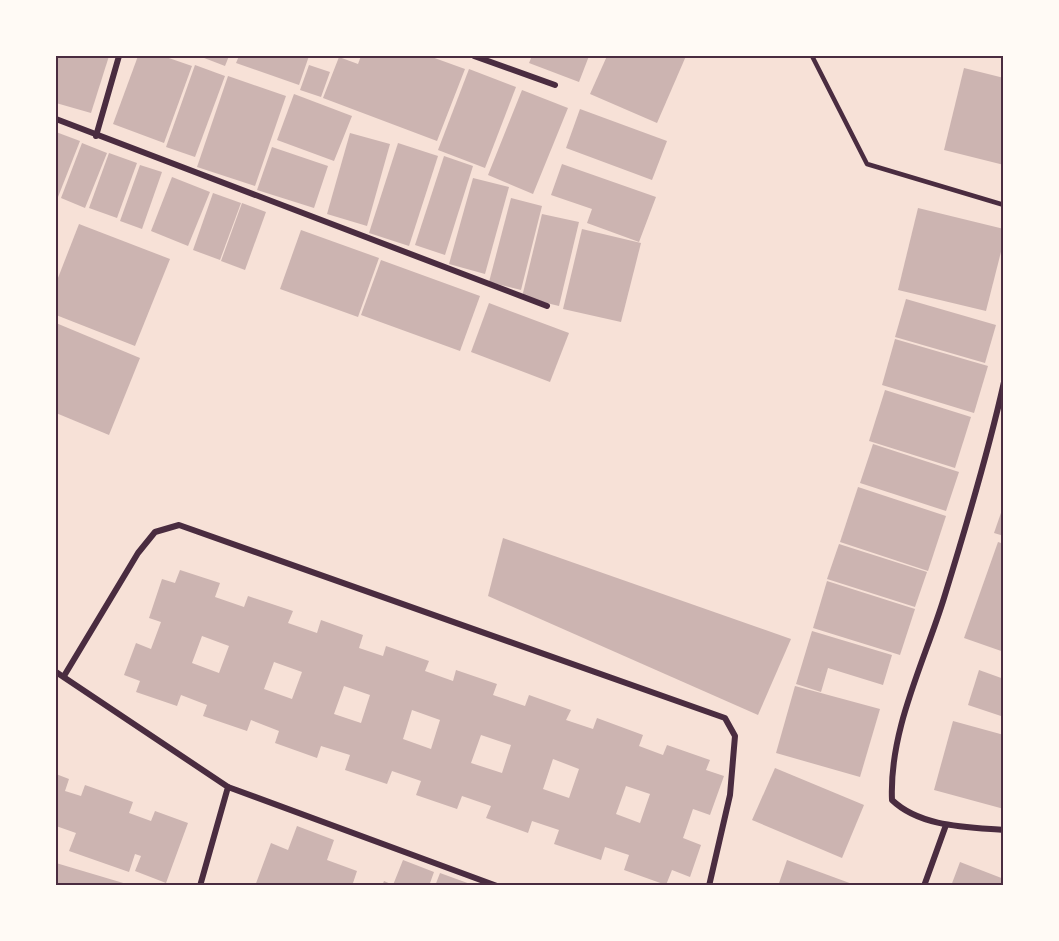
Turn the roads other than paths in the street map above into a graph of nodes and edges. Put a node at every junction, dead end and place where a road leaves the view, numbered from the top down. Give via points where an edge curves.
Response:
1 (119, 56) edge
2 (474, 56) edge
3 (812, 56) edge
4 (555, 85) dead end
5 (56, 119) edge
6 (96, 136) junction
7 (1004, 205) edge
8 (547, 306) dead end
9 (1004, 382) edge
10 (56, 672) edge
11 (64, 676) junction
12 (228, 787) junction
13 (946, 825) junction
14 (1004, 830) edge
15 (200, 885) edge
16 (497, 885) edge
17 (710, 885) edge
18 (924, 885) edge

1 - 6 street
2 - 4 street
3 - 7 lane via 867,164
5 - 6 street
6 - 8 street
9 - 13 street via 892,771 892,800 901,809
10 - 11 street
11 - 12 street
11 - 17 street via 138,553 155,532 179,525 725,718 735,736 730,795
12 - 15 street
12 - 16 street
13 - 14 street
13 - 18 street

